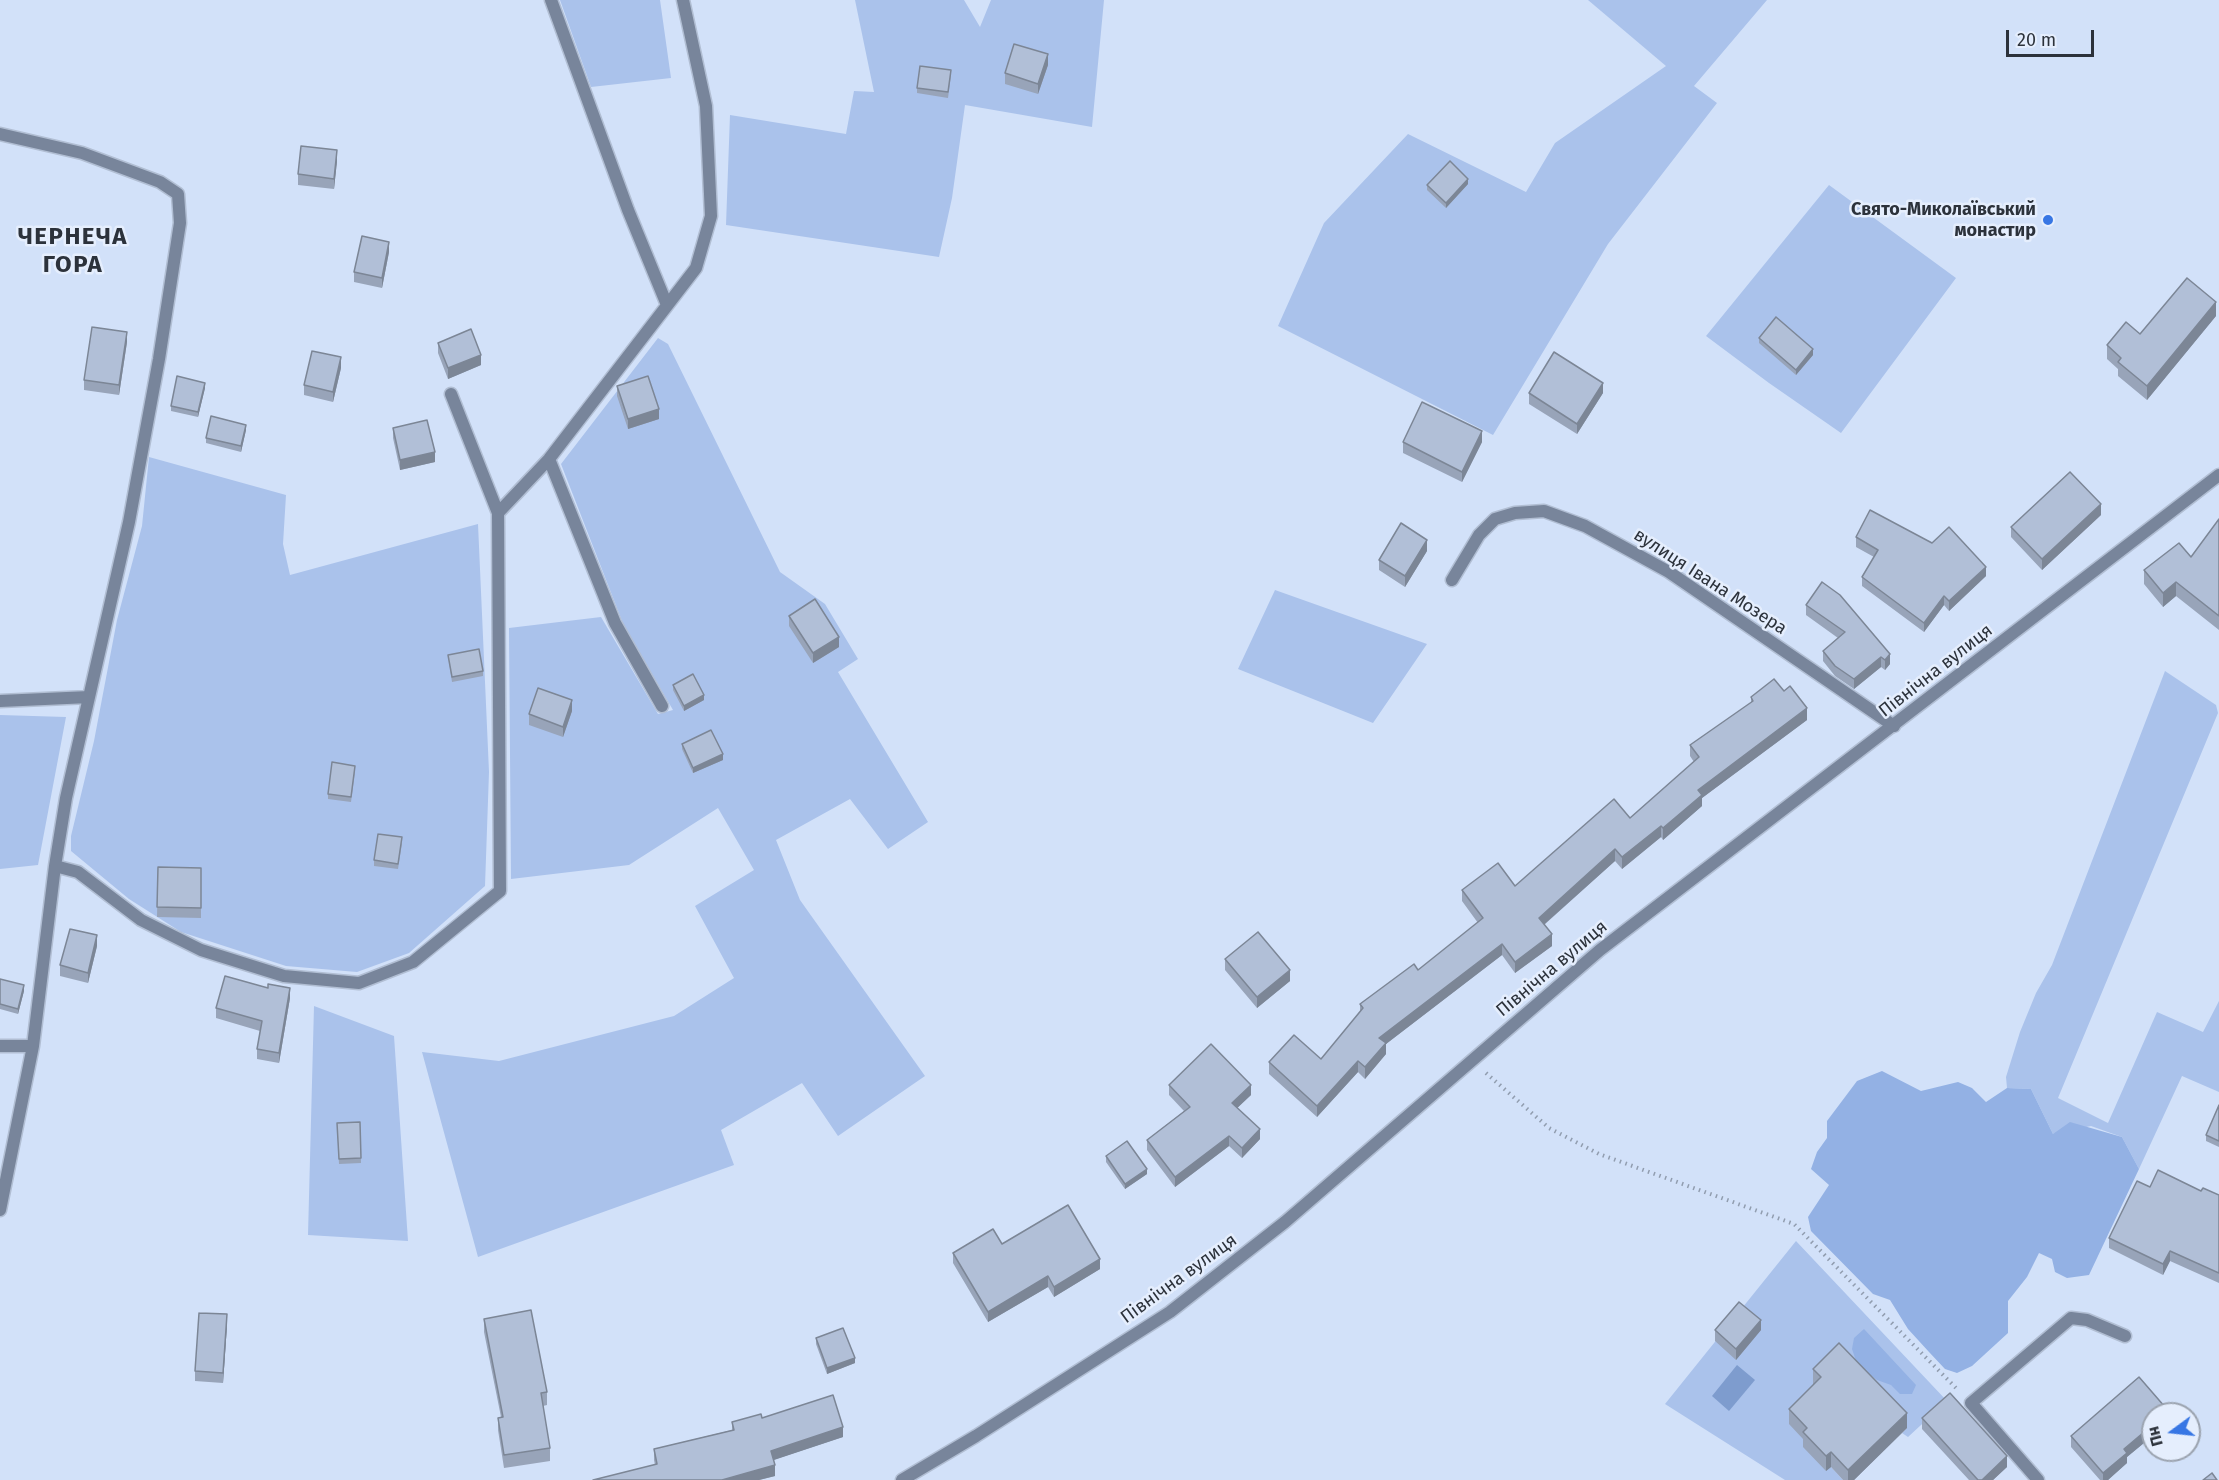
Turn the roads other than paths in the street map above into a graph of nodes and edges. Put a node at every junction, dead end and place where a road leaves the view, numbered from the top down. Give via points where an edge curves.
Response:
1 (550, 0) edge
2 (683, 0) edge
3 (0, 134) edge
4 (667, 305) junction
5 (451, 394) dead end
6 (549, 459) junction
7 (2219, 475) edge
8 (498, 513) junction
9 (1452, 580) dead end
10 (89, 697) junction
11 (0, 701) edge
12 (662, 706) dead end
13 (1894, 726) junction
14 (55, 866) junction
15 (0, 1046) edge
16 (33, 1046) junction
17 (0, 1210) edge
18 (2125, 1336) dead end
19 (2031, 1478) edge
20 (902, 1480) edge

1 - 4 street
2 - 4 street via 705,106 711,216 696,268
3 - 10 street via 82,153 160,182 178,194 180,223 159,359 129,522
4 - 6 street
5 - 8 street
6 - 8 street
6 - 12 street via 615,623
7 - 13 street, Північна вулиця
8 - 14 street via 500,891 413,962 359,983 284,976 201,950 141,920 78,872
9 - 13 street, вулиця Івана Мозера via 1479,535 1495,519 1515,513 1544,512 1585,526 1669,572
10 - 11 street
10 - 14 street
13 - 20 street, Північна вулиця via 1600,950 1286,1222 1170,1312
14 - 16 street
15 - 16 street
16 - 17 street
18 - 19 street via 2088,1320 2071,1318 1971,1403

